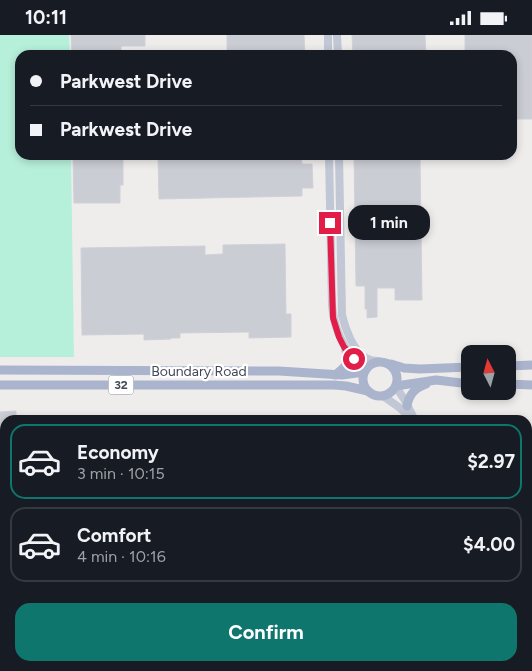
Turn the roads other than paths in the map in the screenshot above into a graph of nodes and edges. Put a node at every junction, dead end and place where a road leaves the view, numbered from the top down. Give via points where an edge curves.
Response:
1 (328, 35) edge
2 (337, 35) edge
3 (328, 50) edge
4 (338, 50) edge
5 (330, 160) edge
6 (339, 160) edge
7 (330, 211) junction
8 (340, 211) junction
9 (346, 350) junction
10 (378, 361) junction
11 (390, 364) junction
12 (532, 365) edge
13 (516, 366) edge
14 (461, 367) edge
15 (0, 369) edge
16 (364, 371) junction
17 (335, 375) junction
18 (436, 380) junction
19 (461, 383) edge
20 (516, 384) edge
21 (0, 385) edge
22 (532, 385) edge
23 (396, 387) junction
24 (368, 391) junction
25 (382, 396) junction
26 (407, 406) junction
27 (408, 415) edge
28 (411, 415) edge

1 - 3 street
2 - 4 street
5 - 7 street
6 - 8 street
7 - 8 street
7 - 9 street via 333,318
8 - 10 street via 344,323 350,339 362,355
9 - 16 street
9 - 17 main road via 346,365
10 - 11 main road
10 - 16 main road
11 - 14 main road via 420,369
11 - 23 main road via 398,376
12 - 13 main road
15 - 17 main road, Boundary Road / 32 via 279,371
16 - 17 main road, Boundary Road / 32
16 - 24 main road via 363,384
18 - 19 main road
18 - 23 main road
18 - 26 main road via 413,391
20 - 22 main road
21 - 24 main road, Boundary Road / 32 via 346,385
23 - 25 main road
23 - 26 street
24 - 25 main road, 32
25 - 27 street
26 - 28 street

